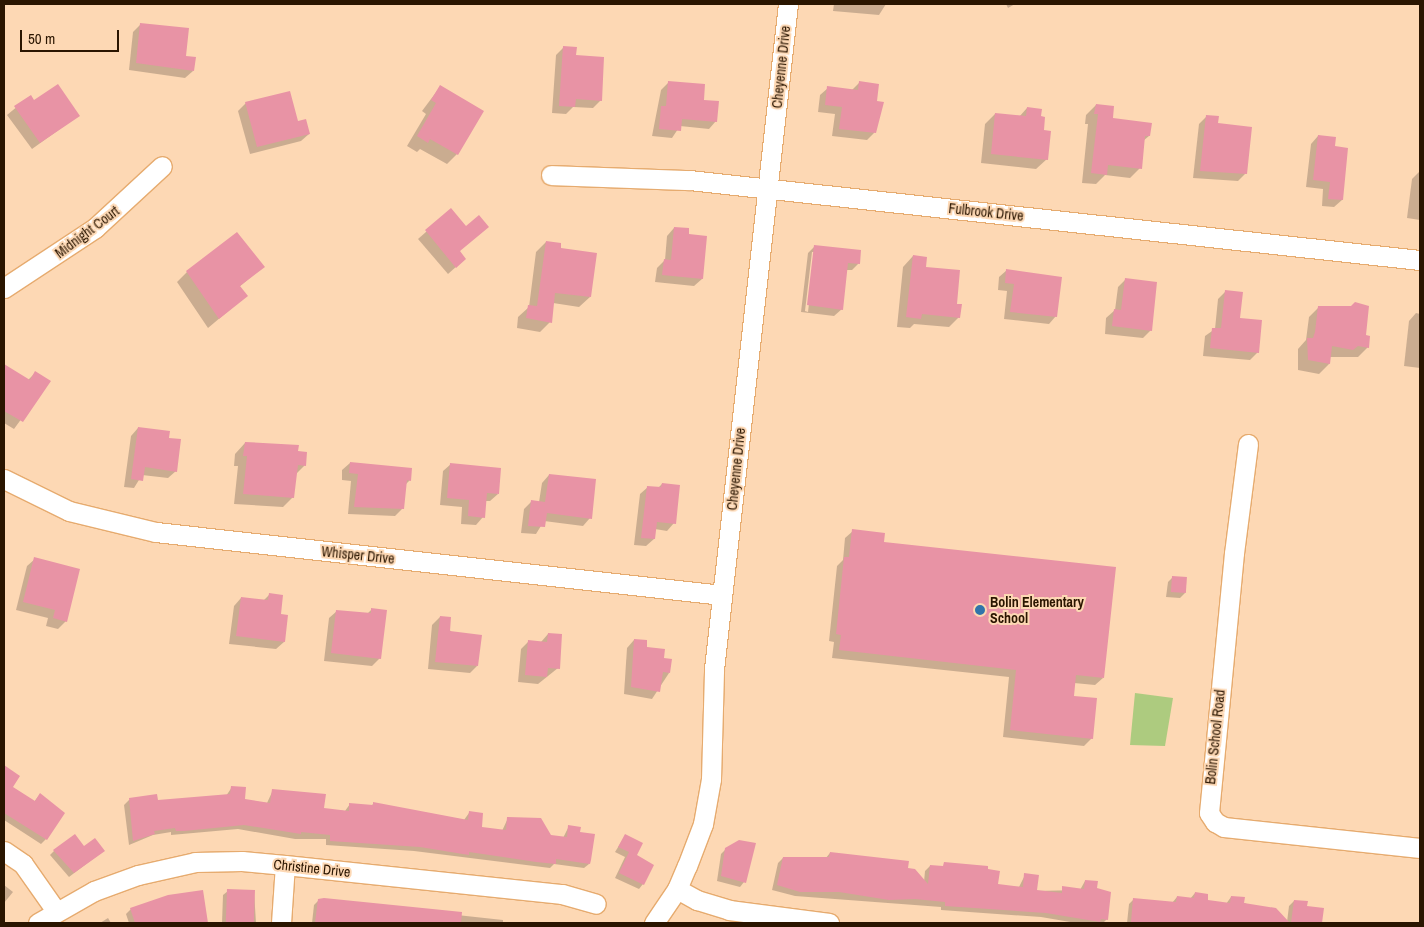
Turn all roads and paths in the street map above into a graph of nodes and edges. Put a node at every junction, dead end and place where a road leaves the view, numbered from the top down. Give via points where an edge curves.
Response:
1 (788, 4) edge
2 (162, 166) dead end
3 (551, 175) dead end
4 (767, 188) junction
5 (1420, 260) edge
6 (4, 288) edge
7 (1248, 444) dead end
8 (4, 479) edge
9 (722, 595) junction
10 (1420, 848) edge
11 (4, 850) edge
12 (285, 865) junction
13 (677, 889) junction
14 (596, 904) dead end
15 (56, 911) junction
16 (38, 923) edge
17 (281, 923) edge
18 (654, 923) edge
19 (829, 923) edge

1 - 4 street, Cheyenne Drive
2 - 6 street, Midnight Court via 95,228
3 - 4 street, Fulbrook Drive via 654,177
4 - 5 street, Fulbrook Drive
4 - 9 street, Cheyenne Drive
7 - 10 street, Bolin School Road via 1234,552 1209,813 1214,822 1224,827
8 - 9 street, Whisper Drive via 69,511 156,532
9 - 13 street, Cheyenne Drive via 711,700 711,779 703,824
11 - 15 street via 23,864
12 - 14 street, Christine Drive via 562,894
12 - 15 street, Christine Drive via 242,861 195,862 94,891
12 - 17 street
13 - 18 street, Cheyenne Drive
13 - 19 street via 697,900 729,910
15 - 16 street, Christine Drive

